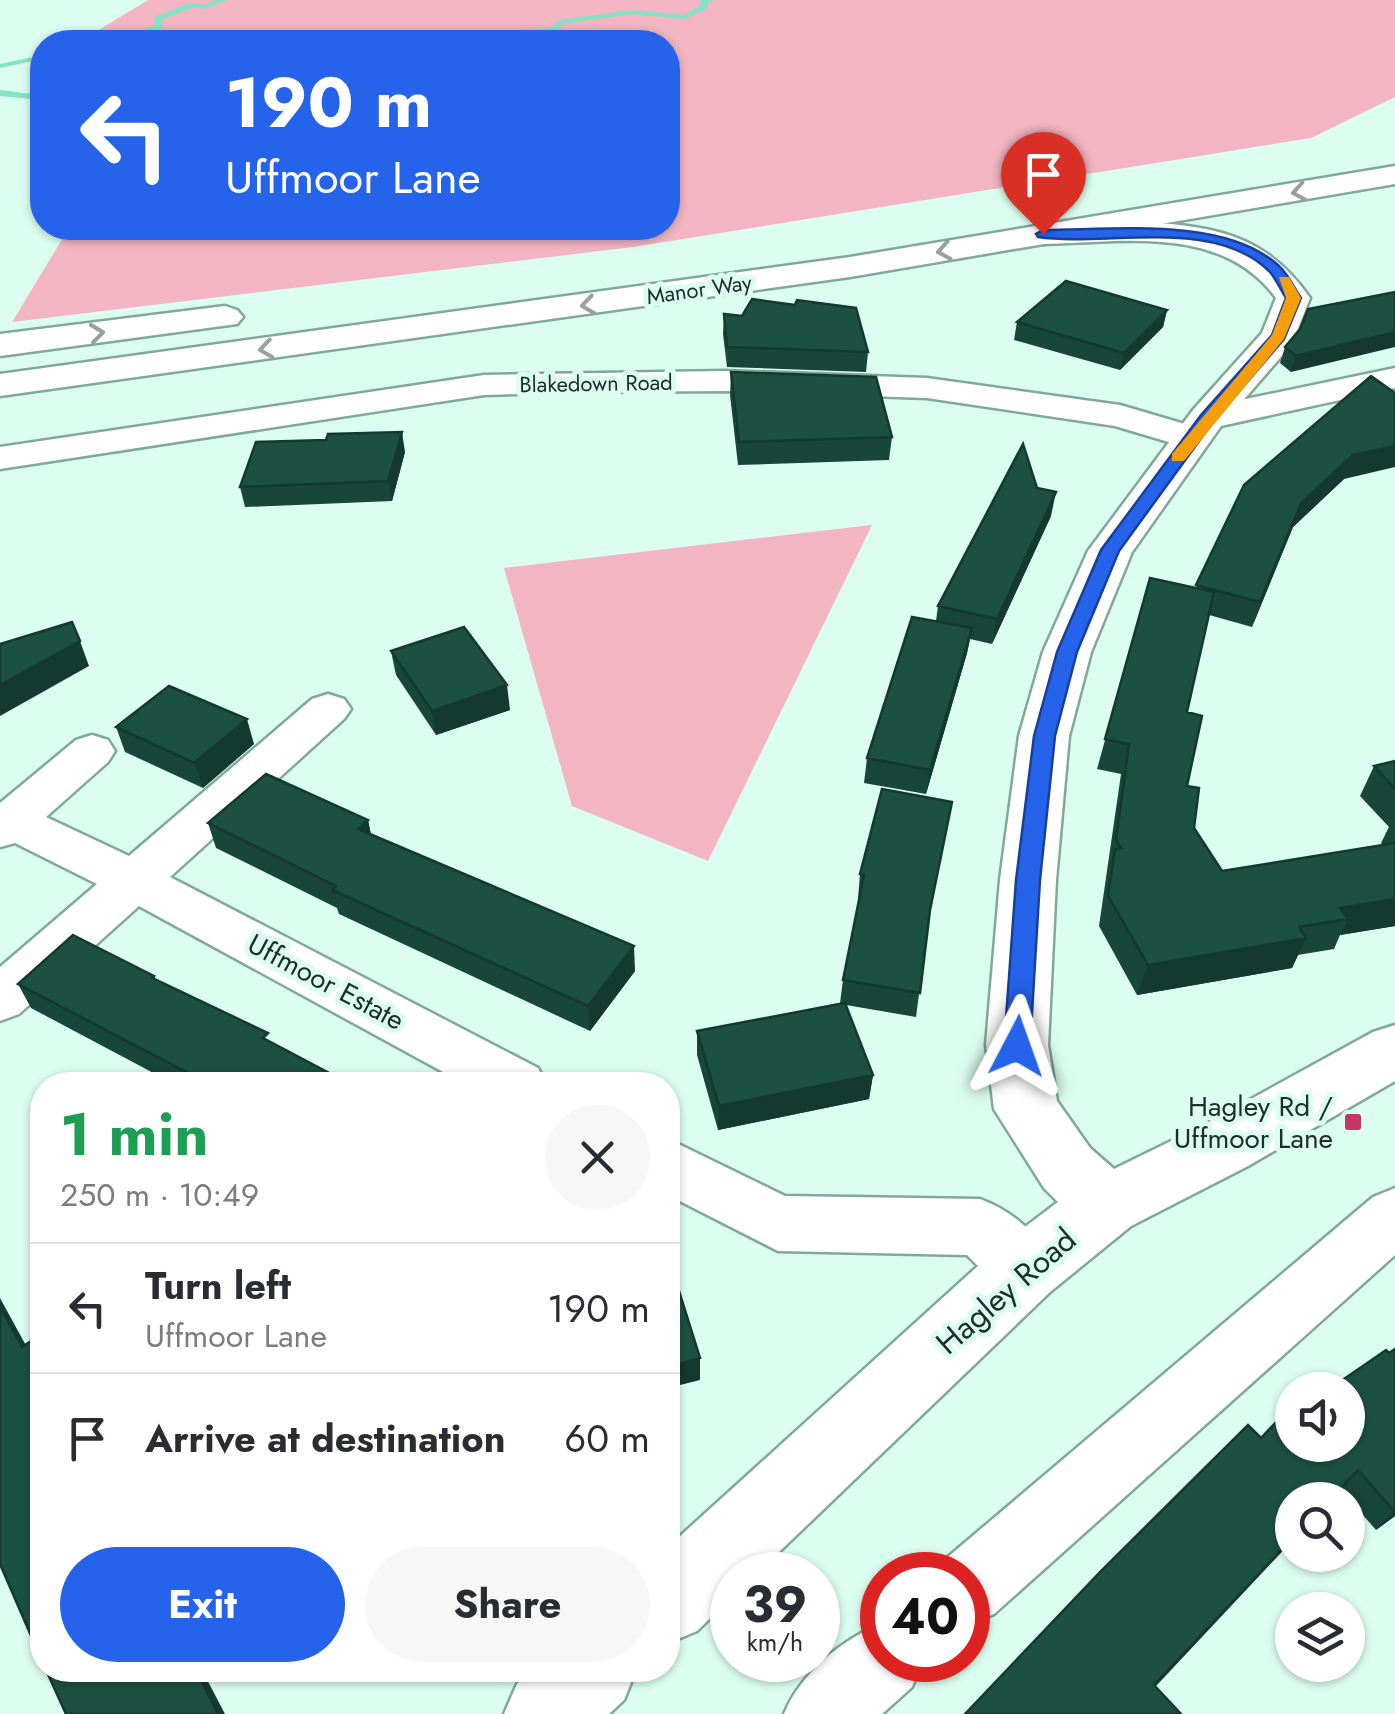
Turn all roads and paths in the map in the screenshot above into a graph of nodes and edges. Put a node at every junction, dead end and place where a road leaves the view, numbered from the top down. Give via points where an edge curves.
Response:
1 (1395, 144) edge
2 (1259, 166) dead end
3 (1395, 175) edge
4 (1224, 206) junction
5 (1043, 234) junction
6 (1234, 244) junction
7 (254, 314) dead end
8 (0, 345) edge
9 (1395, 378) edge
10 (0, 385) edge
11 (1199, 428) junction
12 (0, 458) edge
13 (328, 709) dead end
14 (92, 751) dead end
15 (6, 826) edge
16 (133, 880) junction
17 (0, 999) edge
18 (1395, 1050) edge
19 (494, 1072) edge
20 (680, 1171) edge
21 (1108, 1205) junction
22 (1395, 1216) edge
23 (1025, 1269) junction
24 (990, 1569) edge
25 (680, 1591) edge
26 (581, 1682) edge
27 (860, 1682) edge
28 (547, 1714) edge
29 (823, 1714) edge

1 - 2 main road
3 -> 4 main road, Manor Way
4 - 5 main road, Manor Way
4 - 6 main road
5 - 6 main road via 1171,234
5 -> 10 main road, Manor Way via 812,273
6 - 11 main road via 1274,269 1294,298 1279,336
8 -> 7 main road
9 - 11 street
11 - 12 street, Blakedown Road via 927,388 582,382 484,386
11 - 21 main road via 1110,550 1067,652 1044,736 1017,1046 1026,1109 1067,1168
13 - 16 street
14 - 15 street, Uffmoor Estate
15 - 16 street, Uffmoor Estate
16 - 17 street
16 - 19 street, Uffmoor Estate
18 - 21 main road, Hagley Road
20 - 23 street via 778,1224 980,1226
21 - 23 main road, Hagley Road
22 - 24 street
23 - 25 main road, Hagley Road
26 - 28 main road
27 - 29 street

